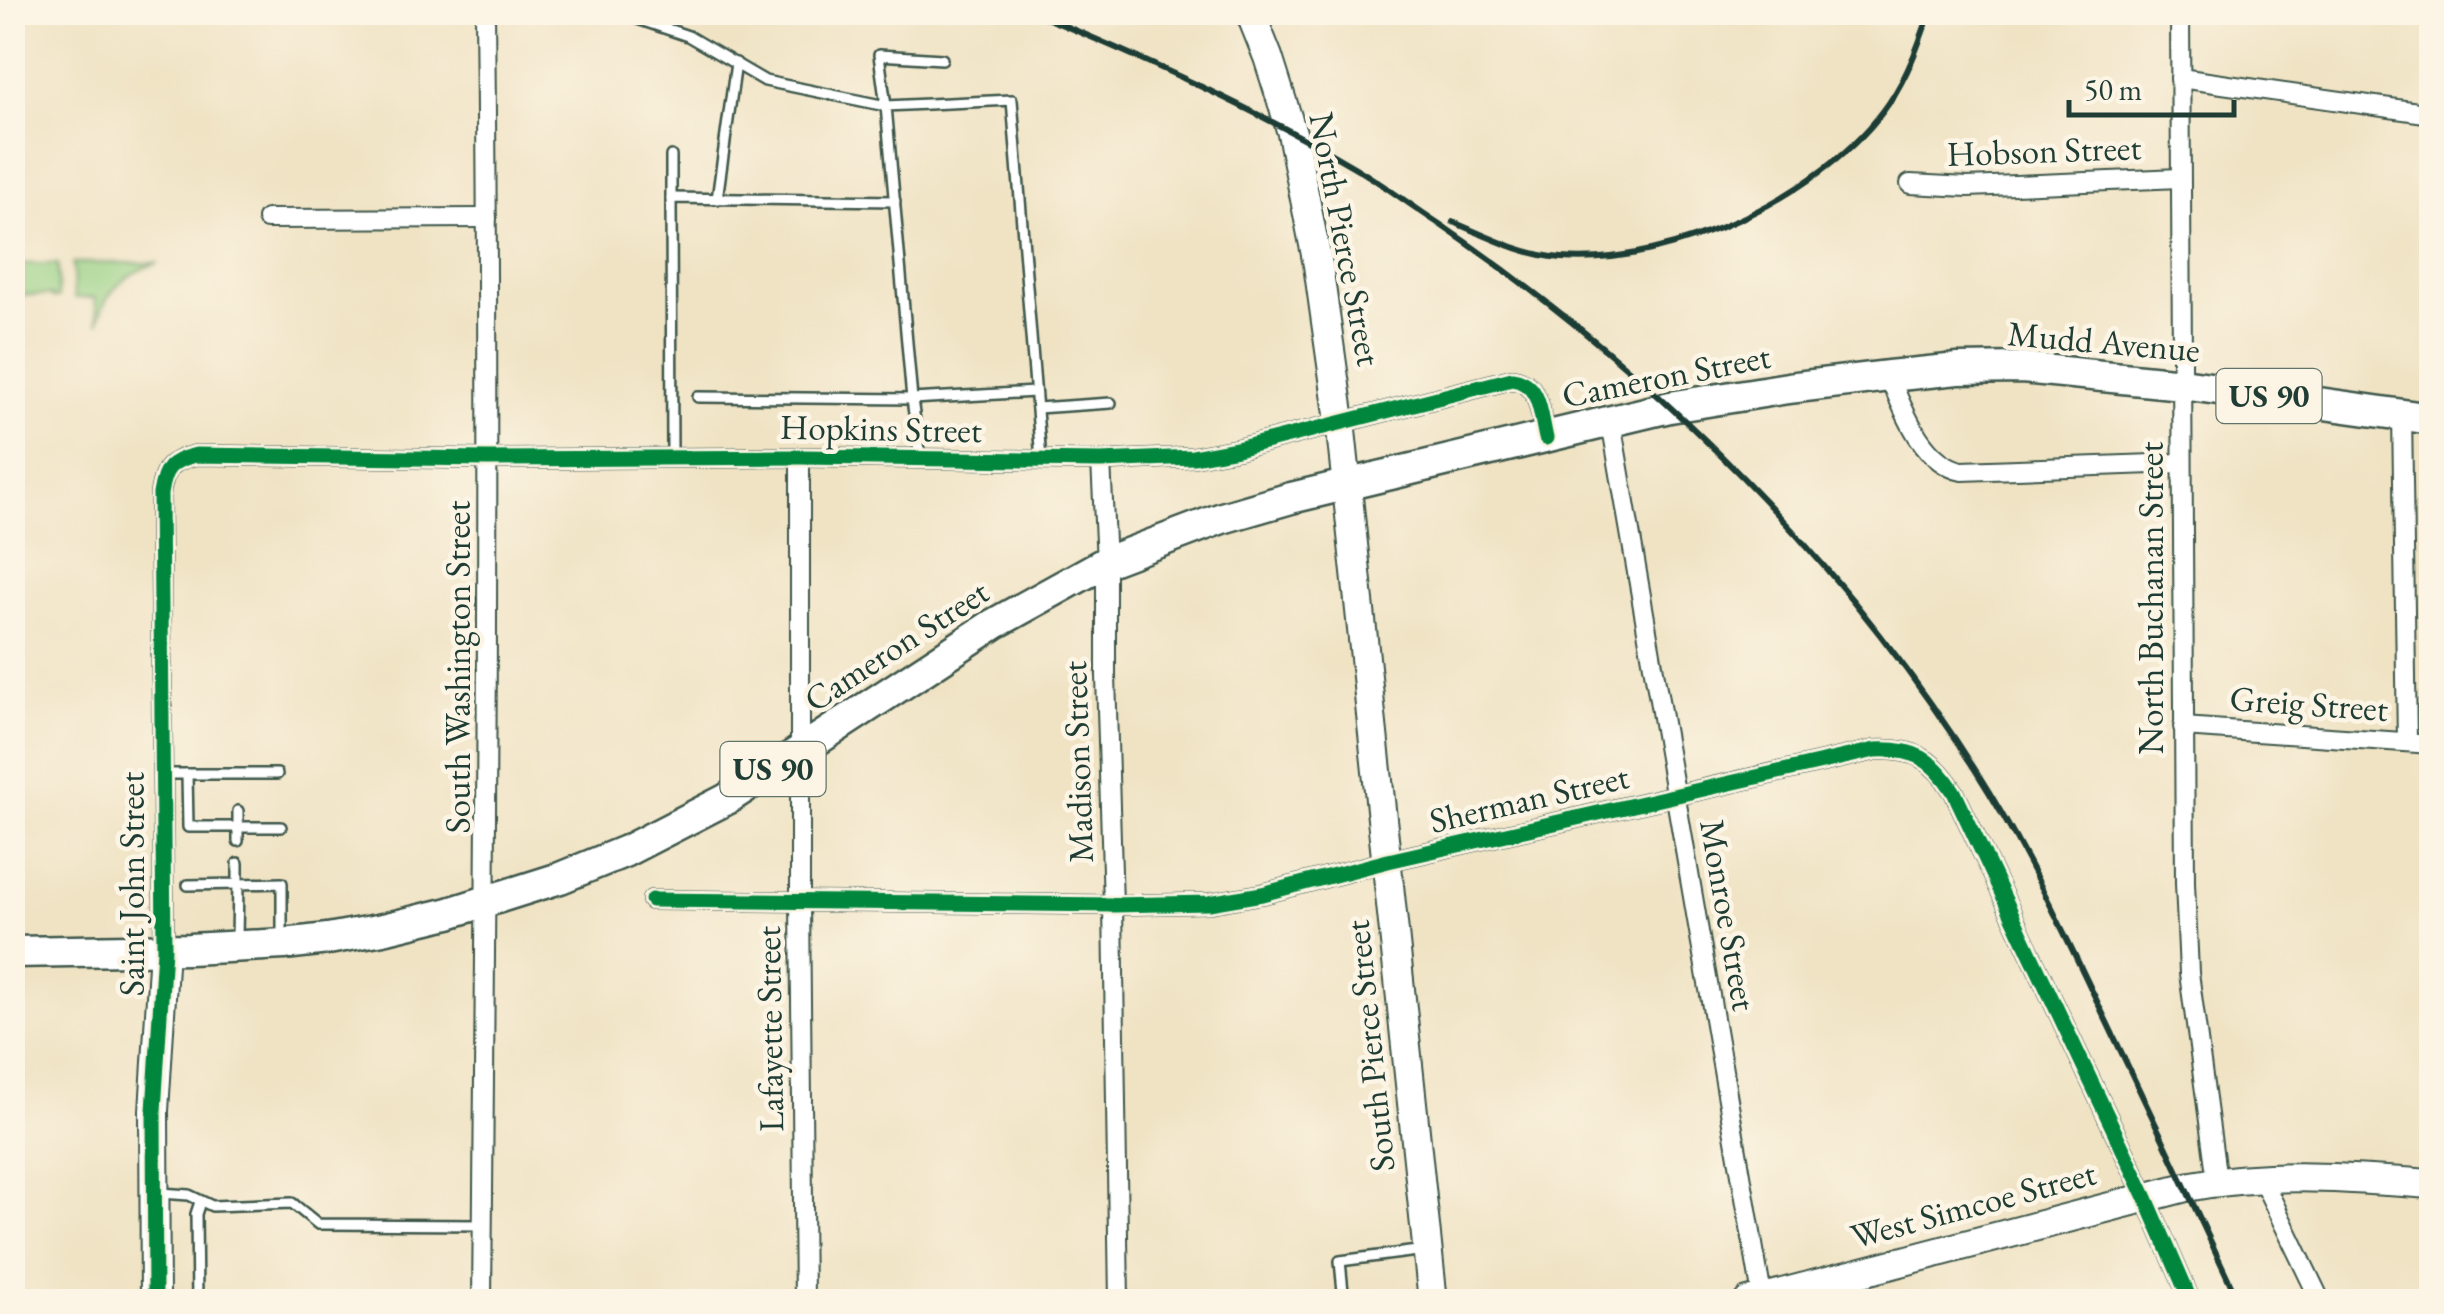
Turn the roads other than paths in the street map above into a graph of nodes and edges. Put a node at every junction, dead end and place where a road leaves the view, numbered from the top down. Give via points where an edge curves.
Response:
1 (484, 12) edge
2 (617, 12) edge
3 (1250, 12) edge
4 (2180, 12) edge
5 (942, 59) dead end
6 (736, 64) junction
7 (2180, 78) junction
8 (886, 106) junction
9 (2432, 114) edge
10 (670, 156) dead end
11 (2180, 178) junction
12 (1910, 184) dead end
13 (670, 198) junction
14 (718, 199) junction
15 (895, 201) junction
16 (487, 218) junction
17 (268, 219) dead end
18 (1890, 376) junction
19 (1828, 383) joint
20 (2182, 384) junction
21 (1035, 392) junction
22 (698, 398) dead end
23 (912, 398) junction
24 (1111, 403) dead end
25 (1036, 408) junction
26 (2417, 417) edge
27 (1340, 421) junction
28 (1611, 422) junction
29 (1546, 438) junction
30 (800, 456) junction
31 (672, 457) junction
32 (920, 458) junction
33 (488, 459) junction
34 (1041, 460) junction
35 (1101, 461) junction
36 (2181, 464) junction
37 (169, 468) joint
38 (1346, 484) junction
39 (1106, 562) junction
40 (2183, 727) junction
41 (2407, 741) junction
42 (2432, 744) edge
43 (801, 751) junction
44 (162, 774) junction
45 (188, 774) junction
46 (238, 774) junction
47 (277, 774) dead end
48 (238, 788) dead end
49 (1675, 795) junction
50 (238, 811) dead end
51 (238, 827) junction
52 (282, 827) dead end
53 (238, 841) dead end
54 (1388, 861) junction
55 (238, 863) dead end
56 (238, 884) junction
57 (188, 885) dead end
58 (652, 900) dead end
59 (800, 901) junction
60 (486, 902) junction
61 (1114, 905) junction
62 (282, 944) junction
63 (236, 946) junction
64 (164, 949) junction
65 (12, 952) edge
66 (2260, 1177) junction
67 (2217, 1182) junction
68 (2432, 1184) edge
69 (154, 1193) junction
70 (2146, 1198) junction
71 (200, 1202) junction
72 (482, 1225) junction
73 (1428, 1249) junction
74 (2181, 1278) junction
75 (1758, 1300) edge
76 (155, 1302) edge
77 (197, 1302) edge
78 (482, 1302) edge
79 (804, 1302) edge
80 (1119, 1302) edge
81 (1344, 1302) edge
82 (1433, 1302) edge
83 (2181, 1302) edge
84 (2191, 1302) edge
85 (2321, 1302) edge

1 - 16 street, South Washington Street
2 - 6 lane via 688,36
3 - 27 street, North Pierce Street via 1292,133
4 - 7 street, North Buchanan Street
5 - 8 lane via 879,55
6 - 8 lane via 764,80
6 - 14 lane
7 - 9 street
7 - 11 street, North Buchanan Street
8 - 15 lane
8 - 21 lane via 1012,100
10 - 13 lane
11 - 12 street, Hobson Street
11 - 20 street, North Buchanan Street
13 - 14 lane
13 - 31 lane
14 - 15 lane
15 - 23 lane
16 - 17 street
16 - 33 street, South Washington Street
18 - 19 main road, Mudd Avenue / US 90
18 - 20 main road, Mudd Avenue / US 90 via 2022,368
18 - 36 street via 1922,442 1954,470
19 - 28 main road, Cameron Street / US 90
20 - 26 main road, Mudd Avenue / US 90
20 - 36 street, North Buchanan Street
21 - 23 lane
21 - 25 lane
22 - 23 lane
23 - 32 lane
24 - 25 lane
25 - 34 lane
26 - 41 street
27 - 29 street, Hopkins Street via 1512,379 1535,392
27 - 35 street, Hopkins Street via 1193,457
27 - 38 street, North Pierce Street
28 - 29 main road, Cameron Street / US 90
28 - 49 street, Monroe Street
29 - 38 main road, Cameron Street / US 90
30 - 31 street, Hopkins Street
30 - 32 street, Hopkins Street
30 - 43 street, Lafayette Street
31 - 33 street, Hopkins Street
32 - 34 street, Hopkins Street
33 - 37 street, Hopkins Street via 196,456
33 - 60 street, South Washington Street
34 - 35 street, Hopkins Street
35 - 39 street, Madison Street
36 - 40 street, North Buchanan Street
37 - 44 street, Saint John Street via 160,494
38 - 39 main road, Cameron Street / US 90 via 1222,518
38 - 54 street, South Pierce Street
39 - 43 main road, Cameron Street / US 90 via 994,624
39 - 61 street, Madison Street
40 - 41 street, Greig Street
40 - 67 street, North Buchanan Street via 2189,973
41 - 42 street, Greig Street
43 - 59 street, Lafayette Street
43 - 60 main road, Cameron Street / US 90 via 626,852
44 - 45 lane
44 - 64 street, Saint John Street
45 - 46 lane
45 - 51 lane via 188,827
46 - 47 lane
46 - 48 lane
49 - 54 street, Sherman Street
49 - 70 street, Sherman Street via 1875,750 1925,758 1954,792
49 - 75 street, Monroe Street
50 - 51 lane
51 - 52 lane
51 - 53 lane
54 - 61 street, Sherman Street via 1232,900
54 - 73 street, South Pierce Street
55 - 56 lane
56 - 57 lane
56 - 62 lane via 282,883
56 - 63 lane
58 - 59 street, Sherman Street
59 - 61 street, Sherman Street
59 - 79 street, Lafayette Street
60 - 62 main road, Cameron Street / US 90 via 384,930
60 - 72 street, South Washington Street
61 - 80 street, Madison Street
62 - 63 main road, Cameron Street / US 90
63 - 64 main road, Cameron Street / US 90
64 - 65 main road, Cameron Street / US 90
64 - 69 street, Saint John Street
66 - 67 street, West Simcoe Street
66 - 68 street, West Simcoe Street
66 - 85 street
67 - 70 street, West Simcoe Street
69 - 71 lane
69 - 76 street, Saint John Street
70 - 74 street, Sherman Street
70 - 75 street, West Simcoe Street
71 - 72 lane via 292,1203 318,1224
71 - 77 lane
72 - 78 street, South Washington Street
73 - 81 lane via 1340,1261
73 - 82 street, South Pierce Street
74 - 83 street
74 - 84 street, Sherman Street

